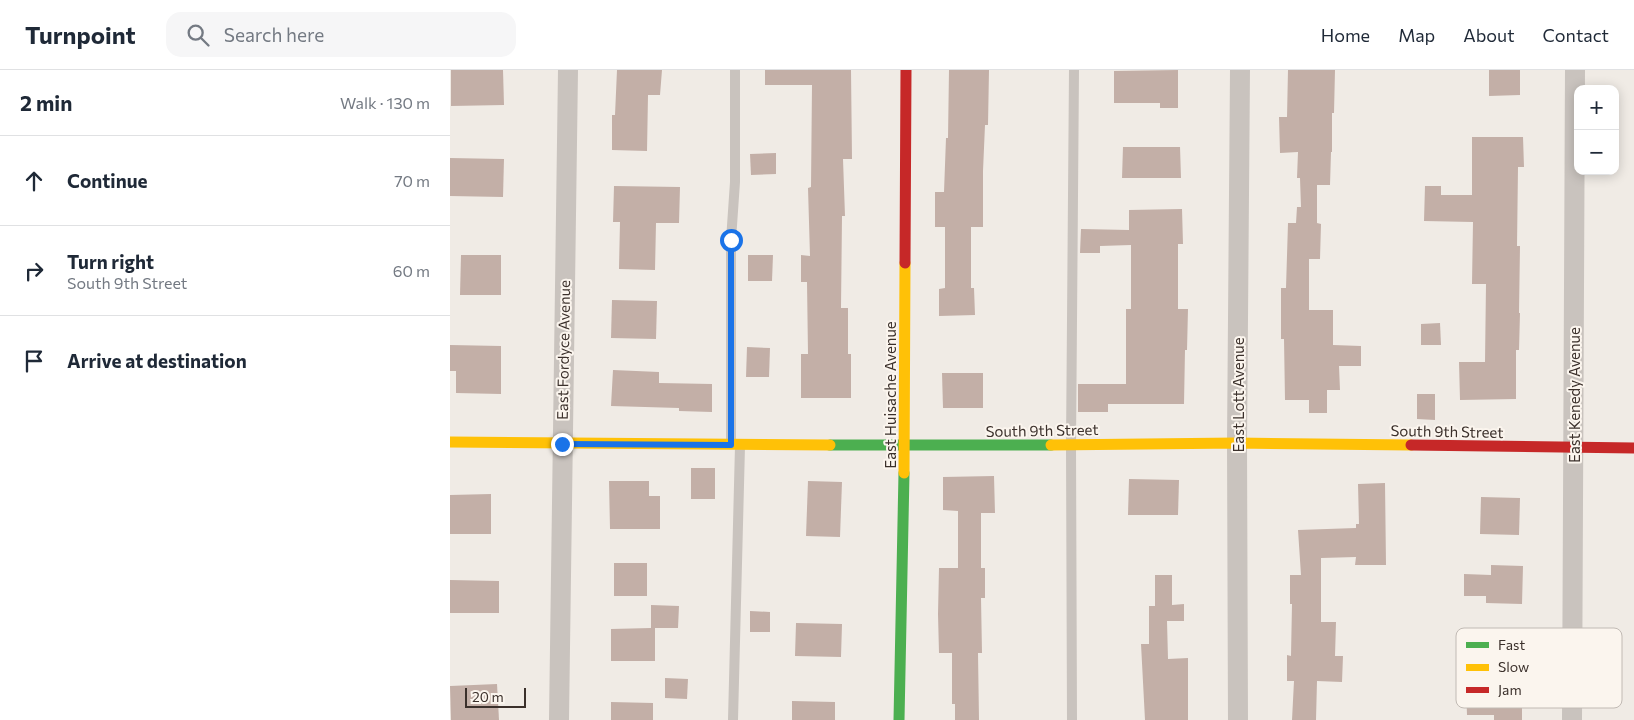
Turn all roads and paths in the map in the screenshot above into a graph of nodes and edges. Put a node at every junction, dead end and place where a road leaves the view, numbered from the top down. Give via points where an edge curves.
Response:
1 (568, 70) edge
2 (735, 70) edge
3 (906, 70) edge
4 (1074, 70) edge
5 (1240, 70) edge
6 (1575, 70) edge
7 (450, 442) edge
8 (1237, 443) junction
9 (562, 444) junction
10 (1071, 444) junction
11 (736, 445) junction
12 (905, 446) junction
13 (1574, 448) junction
14 (1634, 448) edge
15 (1573, 628) edge
16 (559, 720) edge
17 (733, 720) edge
18 (899, 720) edge
19 (1072, 720) edge
20 (1238, 720) edge

1 - 9 street, East Fordyce Avenue
2 - 11 lane via 735,182 731,240
3 - 12 street, East Huisache Avenue
4 - 10 lane
5 - 8 street, East Lott Avenue
6 - 13 street, East Kenedy Avenue
7 - 9 street, South 9th Street
8 - 10 street, South 9th Street
8 - 13 street, South 9th Street
8 - 20 street, East Lott Avenue
9 - 11 street, South 9th Street
9 - 16 street, East Fordyce Avenue
10 - 12 street, South 9th Street
10 - 19 lane
11 - 12 street, South 9th Street
11 - 17 lane
12 - 18 street, East Huisache Avenue
13 - 14 street, South 9th Street
13 - 15 street, East Kenedy Avenue

